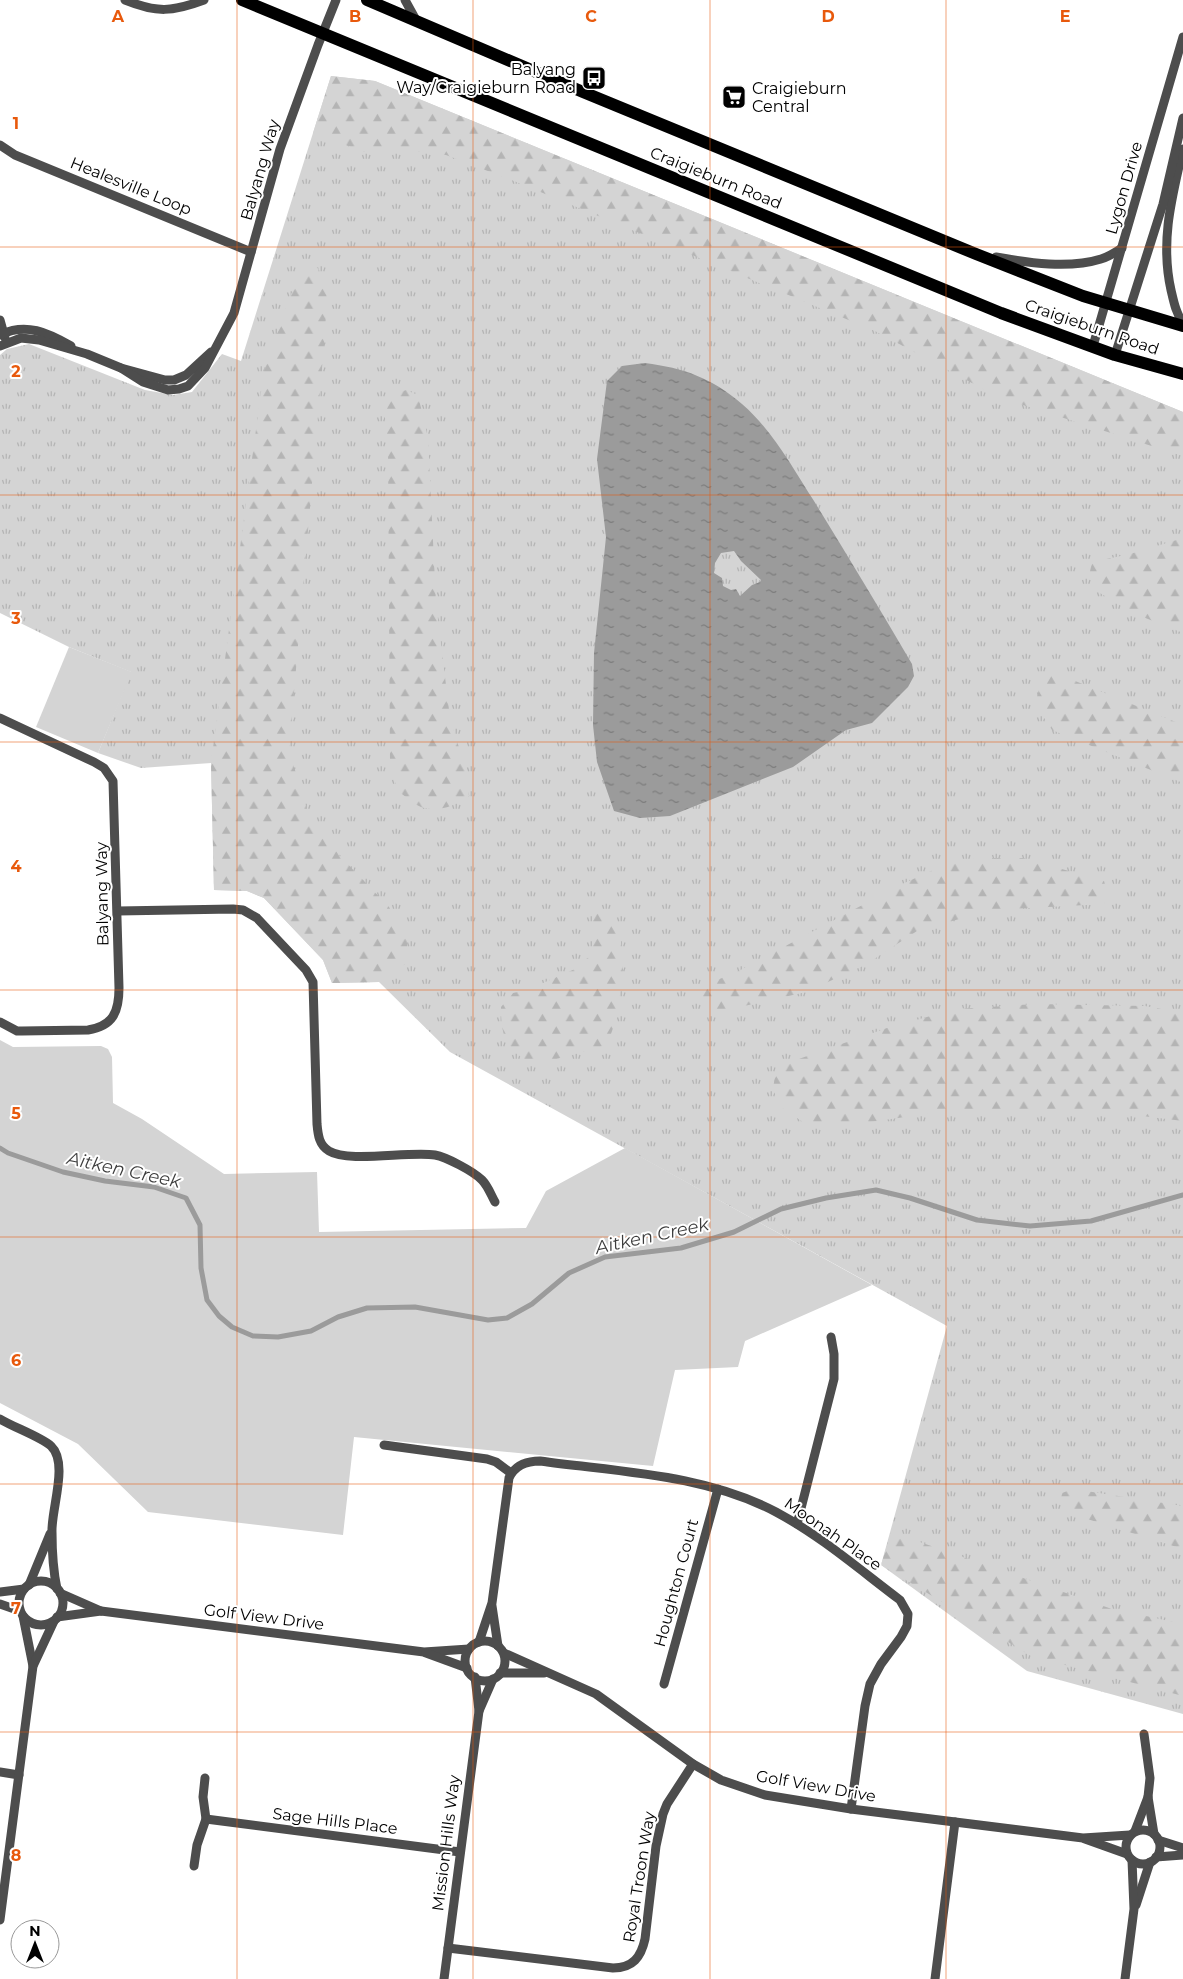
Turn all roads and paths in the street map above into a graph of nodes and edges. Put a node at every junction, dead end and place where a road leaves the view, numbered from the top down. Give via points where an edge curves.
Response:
1 (125, 0) edge
2 (204, 0) edge
3 (242, 0) edge
4 (336, 0) edge
5 (368, 0) edge
6 (405, 0) edge
7 (416, 20) junction
8 (322, 34) junction
9 (1183, 37) edge
10 (1183, 118) edge
11 (0, 146) edge
12 (1183, 148) edge
13 (1122, 248) junction
14 (251, 252) junction
15 (976, 254) junction
16 (1105, 303) junction
17 (1130, 311) junction
18 (0, 320) edge
19 (1183, 324) edge
20 (2, 339) edge
21 (1092, 346) junction
22 (1115, 355) junction
23 (1183, 374) edge
24 (0, 718) edge
25 (118, 911) junction
26 (0, 1022) edge
27 (495, 1202) dead end
28 (831, 1337) dead end
29 (0, 1420) edge
30 (384, 1445) dead end
31 (511, 1472) junction
32 (718, 1489) junction
33 (797, 1524) junction
34 (51, 1529) junction
35 (26, 1587) junction
36 (58, 1591) junction
37 (0, 1592) edge
38 (492, 1603) junction
39 (0, 1604) edge
40 (101, 1611) junction
41 (22, 1614) junction
42 (55, 1619) junction
43 (479, 1642) junction
44 (469, 1649) junction
45 (501, 1649) junction
46 (424, 1652) junction
47 (33, 1666) junction
48 (467, 1668) junction
49 (547, 1673) junction
50 (497, 1676) junction
51 (475, 1677) junction
52 (664, 1684) dead end
53 (479, 1712) junction
54 (1144, 1734) dead end
55 (693, 1764) junction
56 (0, 1772) edge
57 (19, 1775) junction
58 (205, 1778) dead end
59 (1148, 1797) junction
60 (852, 1809) junction
61 (206, 1819) junction
62 (955, 1822) junction
63 (1132, 1833) junction
64 (1156, 1837) junction
65 (1083, 1838) junction
66 (1183, 1848) edge
67 (460, 1852) junction
68 (1183, 1855) edge
69 (1129, 1857) junction
70 (1153, 1860) junction
71 (194, 1866) dead end
72 (1134, 1910) junction
73 (0, 1920) edge
74 (448, 1948) junction
75 (444, 1979) edge
76 (935, 1979) edge
77 (1125, 1979) edge

1 - 2 street via 146,8 168,11
3 - 8 main road, Craigieburn Road
4 - 8 street, Balyang Way
5 - 7 main road, Craigieburn Road
6 - 7 street
7 - 15 main road, Craigieburn Road
8 - 14 street, Balyang Way via 280,149
8 - 21 main road, Craigieburn Road via 1002,313
9 - 13 street, Lygon Drive
10 - 17 street via 1163,204
11 - 14 street, Healesville Loop
12 - 19 street via 1166,234 1168,276 1176,313
13 - 15 street via 1102,259 1057,264
13 - 16 street, Lygon Drive
14 - 20 street, Balyang Way via 228,327 214,349 186,375 174,380 121,368 87,354 28,338
15 - 16 main road, Craigieburn Road
16 - 17 main road, Craigieburn Road
16 - 21 street, Lygon Drive
17 - 19 main road, Craigieburn Road
17 - 22 street
18 - 20 street
21 - 22 main road, Craigieburn Road
22 - 23 main road, Craigieburn Road
24 - 25 street, Balyang Way via 94,762 110,775 115,787
25 - 26 street, Balyang Way via 119,1004 106,1024 88,1030 22,1031
25 - 27 street via 233,909 250,913 306,970 313,982 316,1111 318,1134 324,1147 329,1152 344,1156 426,1154 442,1157 481,1179
28 - 33 street via 834,1379
29 - 34 street via 51,1446 58,1457
30 - 31 street via 482,1458
31 - 32 street, Moonah Place via 530,1461 662,1477
31 - 38 street
32 - 33 street, Moonah Place via 758,1503
32 - 52 street, Houghton Court
33 - 60 street, Moonah Place via 900,1600 908,1614 905,1632 870,1684
34 - 35 street
34 - 36 street
35 - 36 street via 44,1582
35 - 37 street
35 - 41 street via 19,1599
36 - 40 street, Golf View Drive
36 - 42 street via 62,1608
38 - 43 street
38 - 45 street
39 - 41 street
40 - 42 street, Golf View Drive
40 - 46 street, Golf View Drive
41 - 42 street via 37,1625
41 - 47 street
42 - 47 street
43 - 44 street
43 - 45 street via 486,1641
44 - 46 street, Golf View Drive
44 - 48 street
45 - 49 street, Golf View Drive
45 - 50 street via 505,1664
46 - 48 street, Golf View Drive
47 - 57 street
48 - 51 street
49 - 50 street, Golf View Drive
49 - 55 street, Golf View Drive via 596,1694
50 - 51 street via 486,1680
50 - 53 street, Mission Hills Way
51 - 53 street, Mission Hills Way
53 - 67 street, Mission Hills Way
54 - 59 street via 1150,1770
55 - 60 street, Golf View Drive via 721,1780 765,1795
55 - 74 street, Royal Troon Way via 663,1814 645,1939 634,1962 613,1968
56 - 57 street
57 - 73 street
58 - 61 street
59 - 63 street
59 - 64 street
60 - 62 street, Golf View Drive
61 - 67 street, Sage Hills Place
61 - 71 street
62 - 65 street, Golf View Drive
62 - 76 street
63 - 64 street via 1145,1830
63 - 65 street, Golf View Drive
63 - 69 street via 1126,1844
64 - 66 street
64 - 70 street via 1160,1849
65 - 69 street, Golf View Drive
67 - 74 street, Mission Hills Way
68 - 70 street
69 - 70 street via 1141,1864
69 - 72 street
70 - 72 street
72 - 77 street
74 - 75 street, Mission Hills Way

